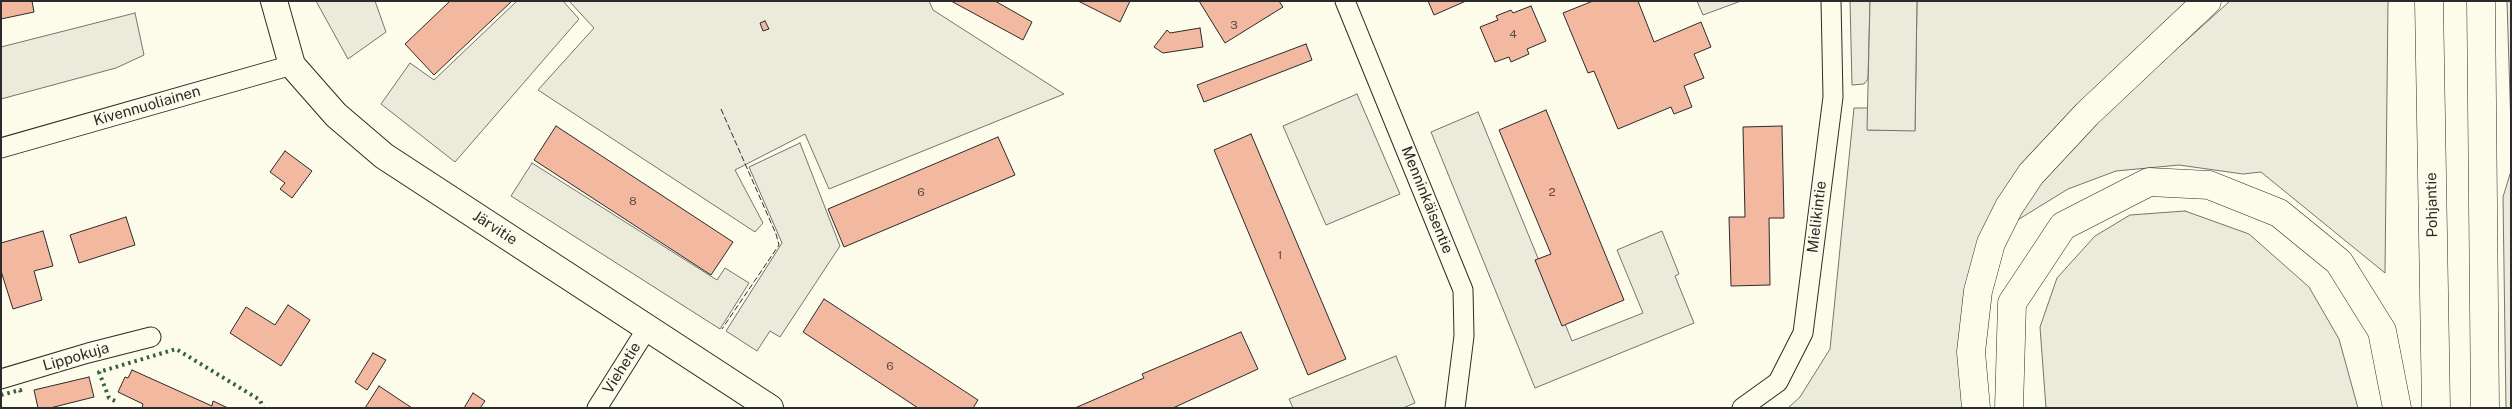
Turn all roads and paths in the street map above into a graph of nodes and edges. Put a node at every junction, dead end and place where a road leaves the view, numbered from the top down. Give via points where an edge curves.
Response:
1 (274, 1) edge
2 (1345, 1) edge
3 (1831, 1) edge
4 (2207, 1) edge
5 (2430, 1) edge
6 (2481, 1) edge
7 (292, 65) junction
8 (1, 148) edge
9 (648, 328) junction
10 (152, 337) dead end
11 (1, 379) edge
12 (597, 408) edge
13 (770, 408) edge
14 (1455, 408) edge
15 (1742, 408) edge
16 (1976, 408) edge
17 (2009, 408) edge
18 (2397, 408) edge
19 (2436, 408) edge
20 (2485, 408) edge

1 - 7 street, Järvitie
2 - 14 street, Menninkäisentie via 1463,290 1464,336
3 - 15 street, Mielikintie via 1832,97 1803,333 1778,382
4 - 16 highway via 2087,114 2031,174 2009,207 1991,243 1978,291 1971,352
5 - 19 highway, Pohjantie
6 - 20 highway
7 - 8 street, Kivennuoliainen
7 - 9 street, Järvitie via 336,115 384,156
9 - 12 street, Viehetie
9 - 13 street, Järvitie
10 - 11 street, Lippokuja
17 - 18 highway via 2012,303 2063,226 2149,182 2209,185 2279,213 2339,262 2382,331

